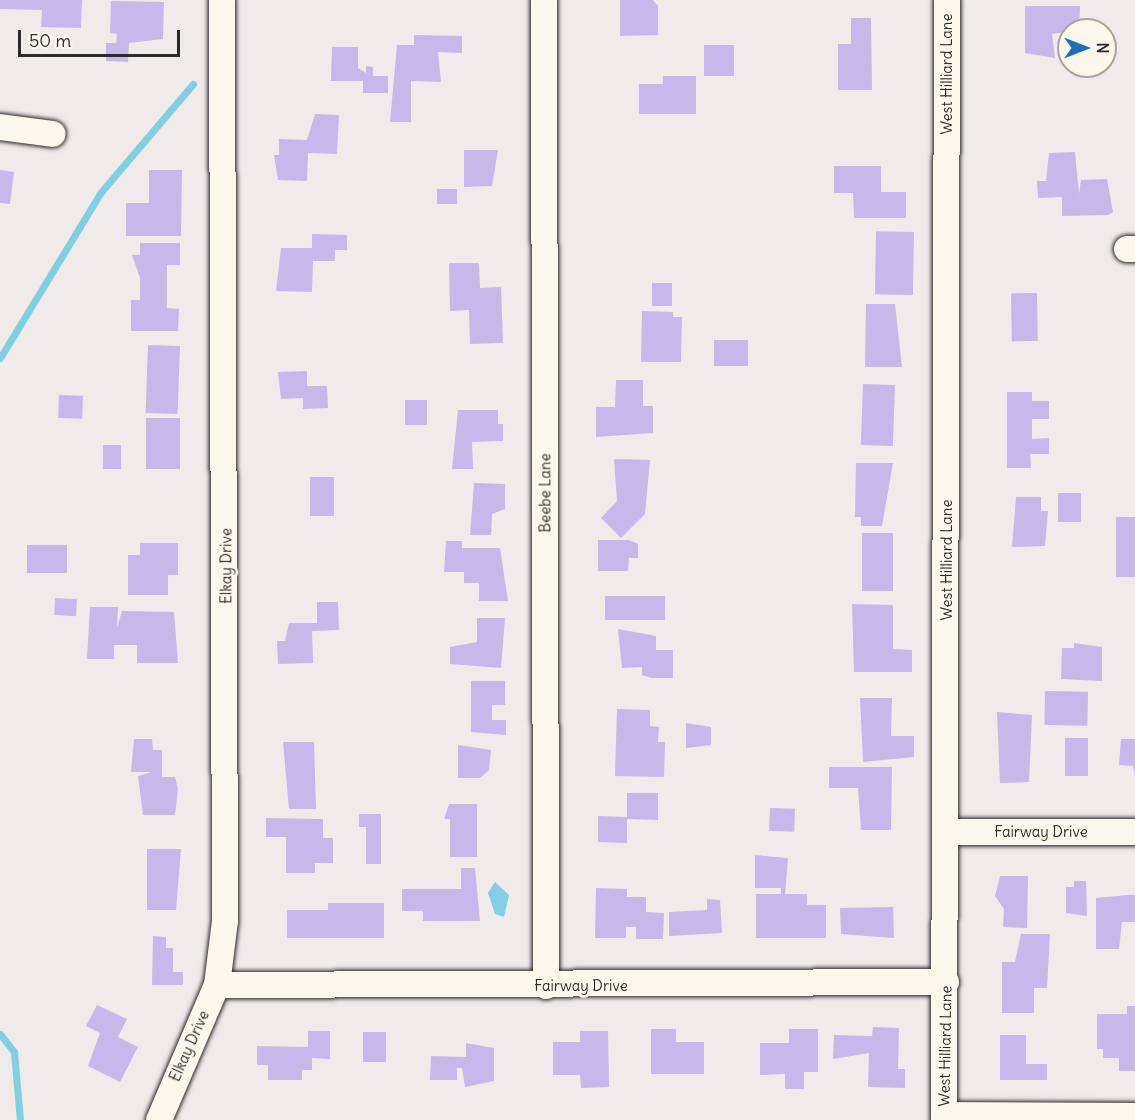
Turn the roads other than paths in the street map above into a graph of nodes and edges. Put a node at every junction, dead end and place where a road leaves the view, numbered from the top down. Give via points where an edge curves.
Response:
1 (222, 0) edge
2 (544, 0) edge
3 (947, 0) edge
4 (0, 127) edge
5 (53, 134) dead end
6 (947, 832) junction
7 (1135, 832) edge
8 (946, 982) junction
9 (217, 985) junction
10 (546, 986) junction
11 (1135, 1116) edge
12 (944, 1118) edge
13 (159, 1120) edge

1 - 9 street, Elkay Drive via 225,898
2 - 10 street, Beebe Lane
3 - 6 street, West Hilliard Lane
4 - 5 street
6 - 7 street, Fairway Drive
6 - 8 street, West Hilliard Lane
8 - 10 street, Fairway Drive
8 - 12 street, West Hilliard Lane
9 - 10 street, Fairway Drive
9 - 13 street, Elkay Drive
11 - 12 street

